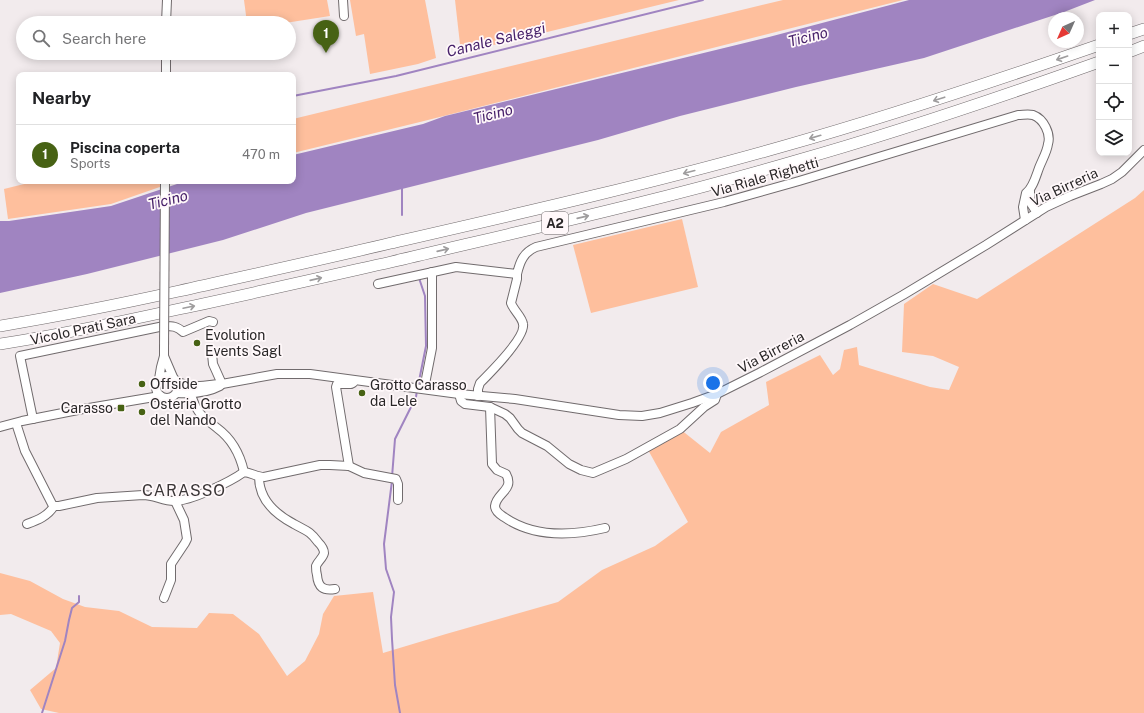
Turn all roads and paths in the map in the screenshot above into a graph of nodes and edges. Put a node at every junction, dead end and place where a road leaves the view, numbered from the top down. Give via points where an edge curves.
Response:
1 (167, 0) edge
2 (343, 0) edge
3 (166, 16) edge
4 (344, 16) dead end
5 (1144, 29) edge
6 (1132, 33) edge
7 (1096, 46) edge
8 (1144, 46) edge
9 (1132, 51) edge
10 (166, 60) edge
11 (1096, 63) edge
12 (166, 72) edge
13 (1144, 150) edge
14 (165, 184) edge
15 (1030, 190) junction
16 (1036, 213) junction
17 (1025, 220) junction
18 (432, 272) junction
19 (517, 274) junction
20 (378, 284) dead end
21 (213, 322) dead end
22 (0, 326) edge
23 (0, 344) edge
24 (164, 353) junction
25 (212, 354) dead end
26 (175, 379) junction
27 (355, 380) junction
28 (157, 383) junction
29 (222, 384) junction
30 (422, 389) junction
31 (189, 390) junction
32 (177, 393) junction
33 (459, 394) junction
34 (717, 394) junction
35 (160, 396) junction
36 (478, 396) junction
37 (143, 399) junction
38 (490, 407) junction
39 (33, 419) junction
40 (16, 423) junction
41 (0, 427) edge
42 (349, 466) junction
43 (244, 472) junction
44 (259, 477) junction
45 (398, 500) dead end
46 (175, 502) junction
47 (54, 506) junction
48 (27, 524) dead end
49 (605, 528) dead end
50 (335, 590) dead end
51 (164, 598) dead end

1 - 3 street
2 - 4 street
5 - 6 highway
7 -> 22 highway, A2 via 915,107 689,172 239,277 71,314
8 - 9 highway
10 - 12 street
23 -> 11 highway, A2 via 224,299 657,198 881,136
13 - 16 street, Via Birreria via 1112,179
14 - 24 street, bridge
15 - 16 street via 1030,200
15 - 17 street, Via Riale Righetti via 1026,193 1023,207
15 - 19 street, Via Riale Righetti via 1048,145 1048,135 1038,118 1029,114 1018,115 731,200 536,247 525,254
16 - 17 street, Via Birreria
17 - 34 street, Via Birreria via 890,303
18 - 19 street via 456,267
18 - 20 street
18 - 30 street via 432,348
19 - 36 street, Via Riale Righetti via 511,303 524,324 524,331 480,383
21 - 39 street, Vicolo Prati Sara via 209,321 183,332 179,328 164,326 20,356
24 - 26 street
24 - 28 street
25 - 29 street via 213,364
26 - 28 street via 164,376
26 - 31 street, Via Birreria
26 - 32 street via 179,387
27 - 29 street, Via Birreria via 295,374 264,376
27 - 30 street, Via Birreria
27 - 42 street via 352,384 336,386
28 - 35 street via 157,393
28 - 37 street
29 - 31 street, Via Birreria
30 - 33 street, Via Birreria
31 - 32 street, Via Birreria
31 - 43 street via 200,413 219,428 231,442 240,457
32 - 35 street via 169,398
33 - 36 street, Via Birreria
33 - 38 street via 465,404
34 - 36 street, Via Birreria via 649,416 619,415
34 - 38 street via 715,400 680,429 626,459 593,473 569,464 547,446 520,432 508,416
35 - 37 street
37 - 39 street
38 - 49 street via 492,464 506,474 508,481 507,489 495,506 497,511 525,529 546,533 581,533
39 - 40 street
40 - 41 street
40 - 47 street via 25,451
42 - 44 street via 320,466
42 - 45 street via 364,473 396,480
43 - 44 street
43 - 46 street via 234,479
44 - 50 street via 262,495 269,505 288,521 310,532 323,548 324,554 316,568 318,583 327,590
46 - 47 street via 143,495 97,498
46 - 51 street via 184,520 187,539 171,564 171,580
47 - 48 street via 49,513

